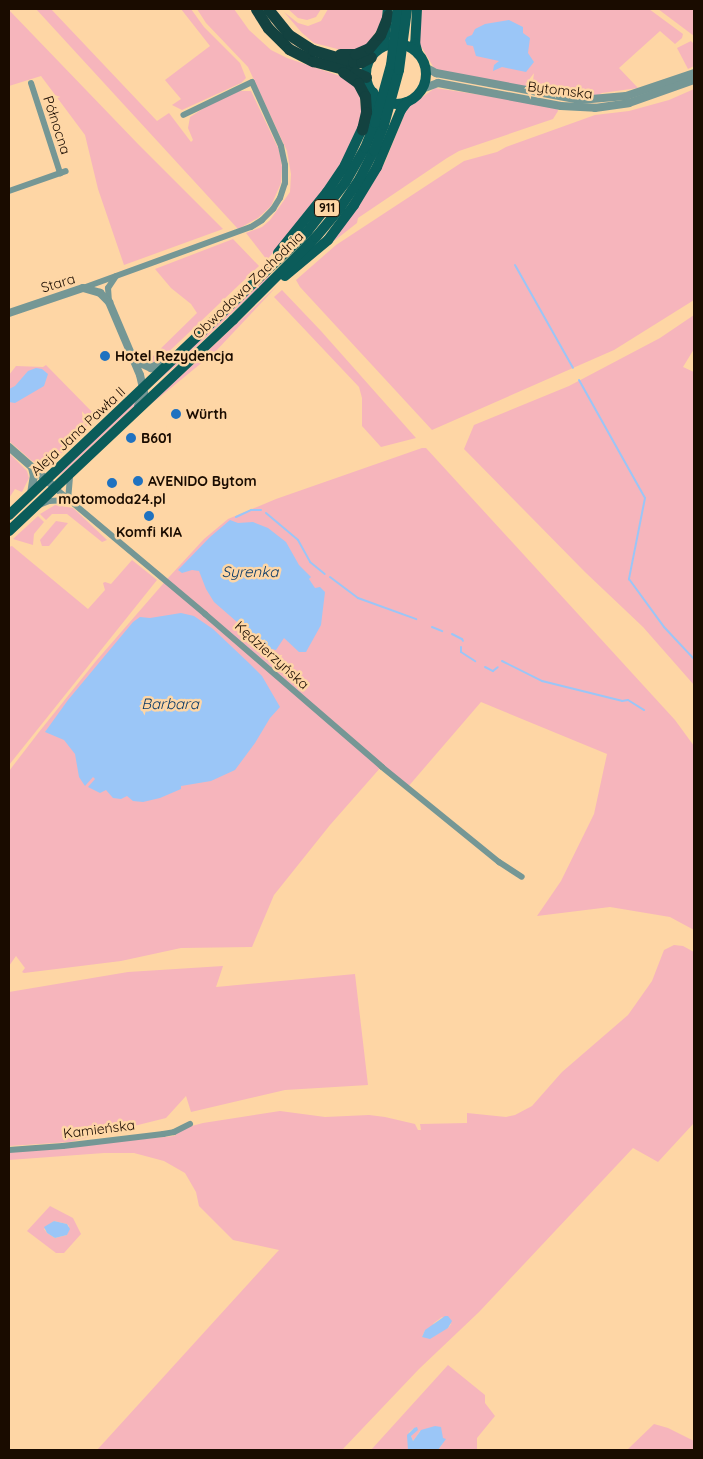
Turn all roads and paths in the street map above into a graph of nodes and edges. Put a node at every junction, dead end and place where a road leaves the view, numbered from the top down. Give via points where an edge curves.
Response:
1 (256, 9) edge
2 (268, 9) edge
3 (398, 9) edge
4 (407, 9) edge
5 (418, 9) edge
6 (388, 12) edge
7 (296, 40) junction
8 (384, 46) junction
9 (419, 54) junction
10 (371, 57) junction
11 (335, 67) junction
12 (425, 67) junction
13 (694, 73) edge
14 (366, 77) junction
15 (694, 80) edge
16 (30, 83) dead end
17 (422, 89) junction
18 (372, 92) junction
19 (407, 102) junction
20 (183, 115) dead end
21 (379, 124) junction
22 (362, 130) junction
23 (9, 191) edge
24 (116, 275) junction
25 (259, 277) junction
26 (83, 288) junction
27 (109, 302) junction
28 (9, 313) edge
29 (233, 320) junction
30 (181, 351) junction
31 (134, 360) junction
32 (144, 387) junction
33 (126, 421) junction
34 (9, 447) edge
35 (32, 467) junction
36 (71, 474) junction
37 (46, 479) junction
38 (55, 488) junction
39 (31, 494) junction
40 (68, 500) junction
41 (36, 506) junction
42 (9, 515) edge
43 (9, 531) edge
44 (522, 877) dead end
45 (190, 1124) dead end
46 (9, 1150) edge

1 - 11 highway via 268,28 289,49
2 - 7 highway
3 - 21 main road, Obwodowa Zachodnia / 911, bridge via 392,65
4 - 21 main road, Obwodowa Zachodnia / 911, bridge via 399,70
5 - 9 main road via 415,43
6 - 7 highway via 376,41 355,54 328,51
6 - 8 main road
7 - 10 highway via 313,50 344,60 361,62
8 - 9 main road via 400,44
8 - 10 main road
9 - 12 main road
10 - 14 main road
11 - 14 highway
11 - 22 highway via 353,78 362,90 366,107
12 - 13 street, Bytomska via 440,74 580,100 626,96
12 - 17 main road via 426,79
14 - 18 main road
15 - 17 street, Bytomska via 629,103 596,108 561,106 438,83
16 - 23 street, Północna via 63,172
17 - 19 main road
18 - 19 main road via 388,103
18 - 22 main road via 372,108
19 - 29 main road via 368,183 328,240
20 - 24 street via 252,82 281,146 286,165 280,198 267,215 251,227
21 - 25 main road, Obwodowa Zachodnia / 911 via 325,212
21 - 29 main road, Obwodowa Zachodnia / 911 via 365,169 336,214
22 - 25 main road via 327,192
24 - 26 street
24 - 27 street via 108,288
25 - 30 main road, Obwodowa Zachodnia / 911
26 - 27 street, Stara via 100,293
26 - 28 street, Stara
27 - 31 street
29 - 33 main road, Obwodowa Zachodnia / 911
30 - 31 street via 151,368
30 - 32 main road, Obwodowa Zachodnia / 911
31 - 32 street
32 - 33 street via 142,400
32 - 37 main road, Aleja Jana Pawła II / 911
33 - 36 main road, Aleja Jana Pawła II / 911
34 - 35 street, Kędzierzyńska
35 - 37 street, Kędzierzyńska
35 - 39 street
36 - 38 main road, Aleja Jana Pawła II / 911
36 - 40 street
37 - 38 street, Kędzierzyńska
37 - 39 main road, Aleja Jana Pawła II / 911
38 - 40 street, Kędzierzyńska
38 - 41 main road, Aleja Jana Pawła II / 911
39 - 42 main road, Aleja Jana Pawła II / 911
40 - 41 street via 49,501
40 - 44 street, Kędzierzyńska via 407,788
41 - 43 main road, Aleja Jana Pawła II / 911
45 - 46 street, Kamieńska via 163,1134

